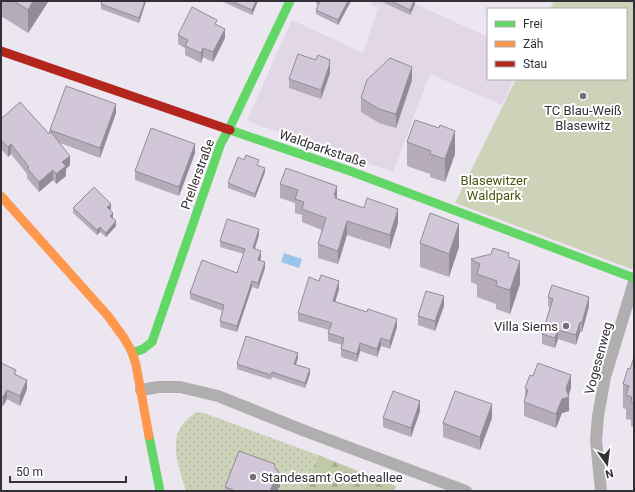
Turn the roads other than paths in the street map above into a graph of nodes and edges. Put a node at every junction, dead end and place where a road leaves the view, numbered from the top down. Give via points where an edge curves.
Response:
1 (290, 1) edge
2 (1, 51) edge
3 (229, 129) junction
4 (1, 196) edge
5 (634, 280) edge
6 (132, 353) junction
7 (141, 390) junction
8 (160, 491) edge
9 (466, 491) edge
10 (601, 491) edge

1 - 3 street, Prellerstraße
2 - 3 street, Waldparkstraße
3 - 5 street, Waldparkstraße via 478,218
3 - 6 street, Prellerstraße via 221,143 152,342
4 - 6 street via 108,316 122,333
5 - 10 street, Vogesenweg via 605,377 601,401 596,440
6 - 7 street
7 - 8 street
7 - 9 street via 180,387 218,396

